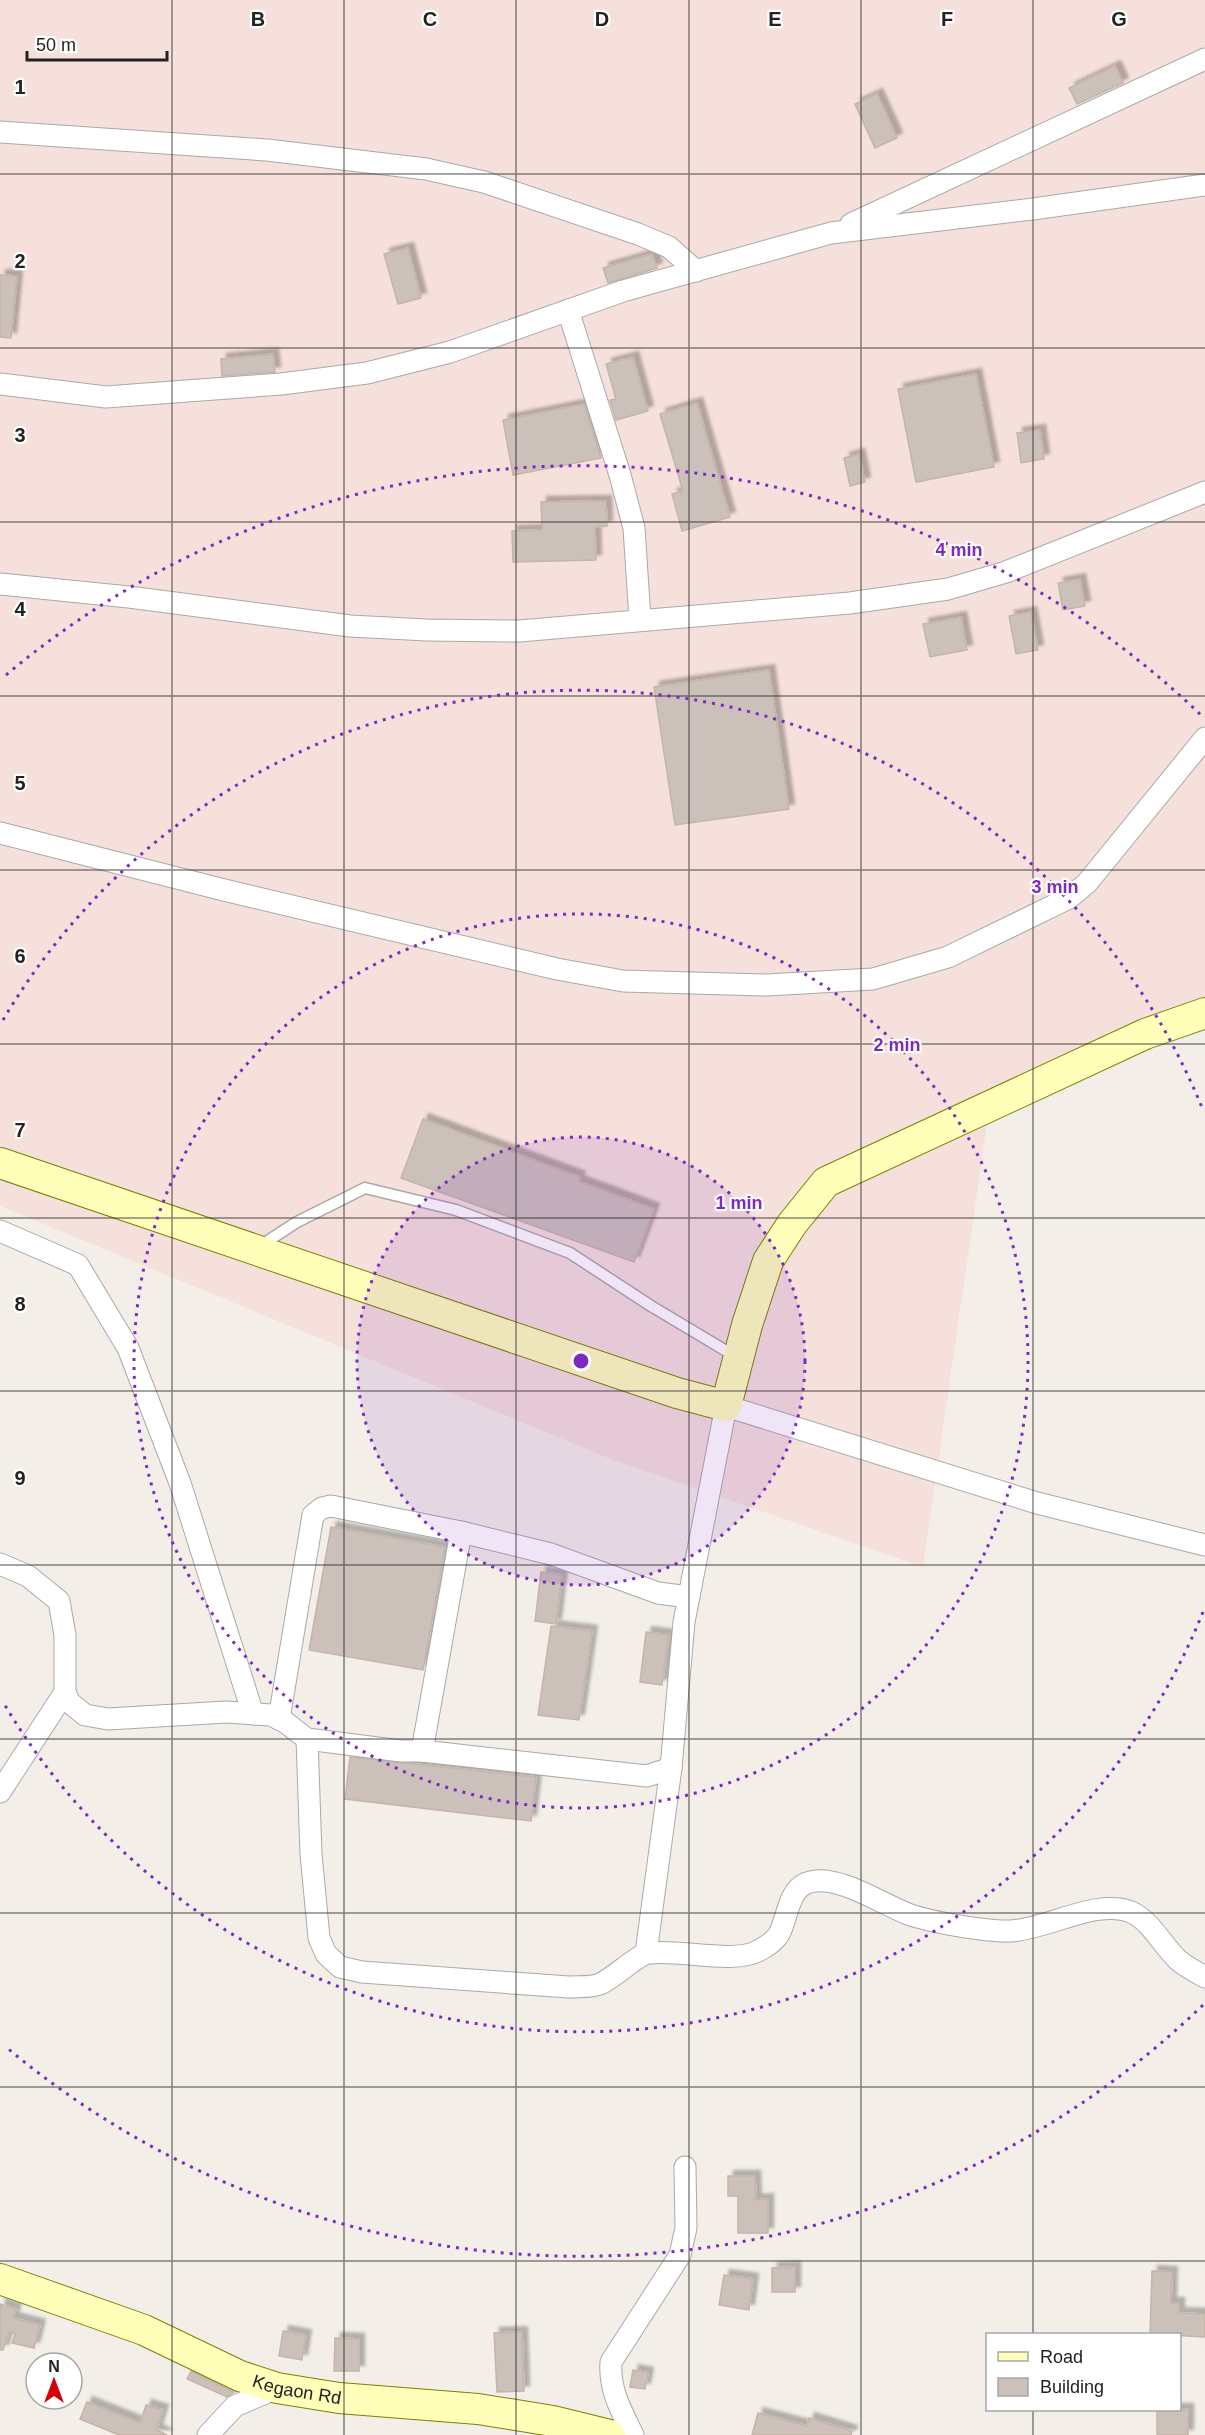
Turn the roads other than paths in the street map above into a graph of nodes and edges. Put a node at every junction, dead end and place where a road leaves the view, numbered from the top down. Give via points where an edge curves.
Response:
1 (1205, 59) edge
2 (0, 132) edge
3 (1205, 185) edge
4 (831, 233) junction
5 (696, 271) junction
6 (568, 310) junction
7 (0, 384) edge
8 (1205, 492) edge
9 (0, 584) edge
10 (640, 619) junction
11 (1205, 738) edge
12 (0, 833) edge
13 (1205, 1013) edge
14 (0, 1163) edge
15 (0, 1231) edge
16 (255, 1249) junction
17 (738, 1358) junction
18 (726, 1406) junction
19 (461, 1532) junction
20 (1205, 1545) edge
21 (0, 1564) edge
22 (689, 1597) junction
23 (65, 1692) junction
24 (253, 1714) junction
25 (279, 1719) junction
26 (307, 1739) junction
27 (422, 1751) junction
28 (671, 1768) junction
29 (0, 1792) edge
30 (646, 1953) junction
31 (1205, 1977) edge
32 (685, 2167) dead end
33 (0, 2279) edge
34 (277, 2388) junction
35 (208, 2435) edge
36 (610, 2435) edge
37 (633, 2435) edge

1 - 4 street
2 - 5 street via 267,150 426,169 484,182 638,234 669,247
3 - 4 street
4 - 5 street
5 - 6 street
6 - 7 street via 450,352 367,373 281,384 106,397
6 - 10 street via 634,528
8 - 10 street via 1006,572 948,589 849,603
9 - 10 street via 350,626 519,631
11 - 12 street via 1087,883 1069,898 948,957 873,979 767,985 623,981 534,964
13 - 17 street via 1145,1034 826,1182 768,1261
14 - 16 street
15 - 24 street via 78,1265 128,1348 180,1483
16 - 17 lane via 297,1222 364,1188 456,1210 570,1253
16 - 18 street via 677,1393
17 - 18 street
18 - 20 street via 1037,1503
18 - 22 street
19 - 22 street via 551,1554 658,1593
19 - 25 street via 331,1506 313,1515
19 - 27 street
21 - 23 street via 28,1576 59,1601 65,1635
22 - 28 street
23 - 24 street via 69,1702 85,1716 108,1719
23 - 29 street
24 - 25 street
25 - 26 street
26 - 27 street
26 - 30 street via 311,1854 320,1938 326,1954 340,1967 362,1972 568,1987 597,1985
27 - 28 street via 647,1776
28 - 30 street
30 - 31 street via 756,1953 778,1936 792,1895 808,1882 823,1881 909,1914 1011,1931 1057,1922 1085,1911 1111,1908 1131,1912 1179,1960
32 - 37 street via 686,2228 680,2255 611,2362 610,2380
33 - 34 street, Kegaon Rd via 144,2330 240,2376
34 - 35 street via 236,2406
34 - 36 street, Kegaon Rd via 339,2398 478,2409

